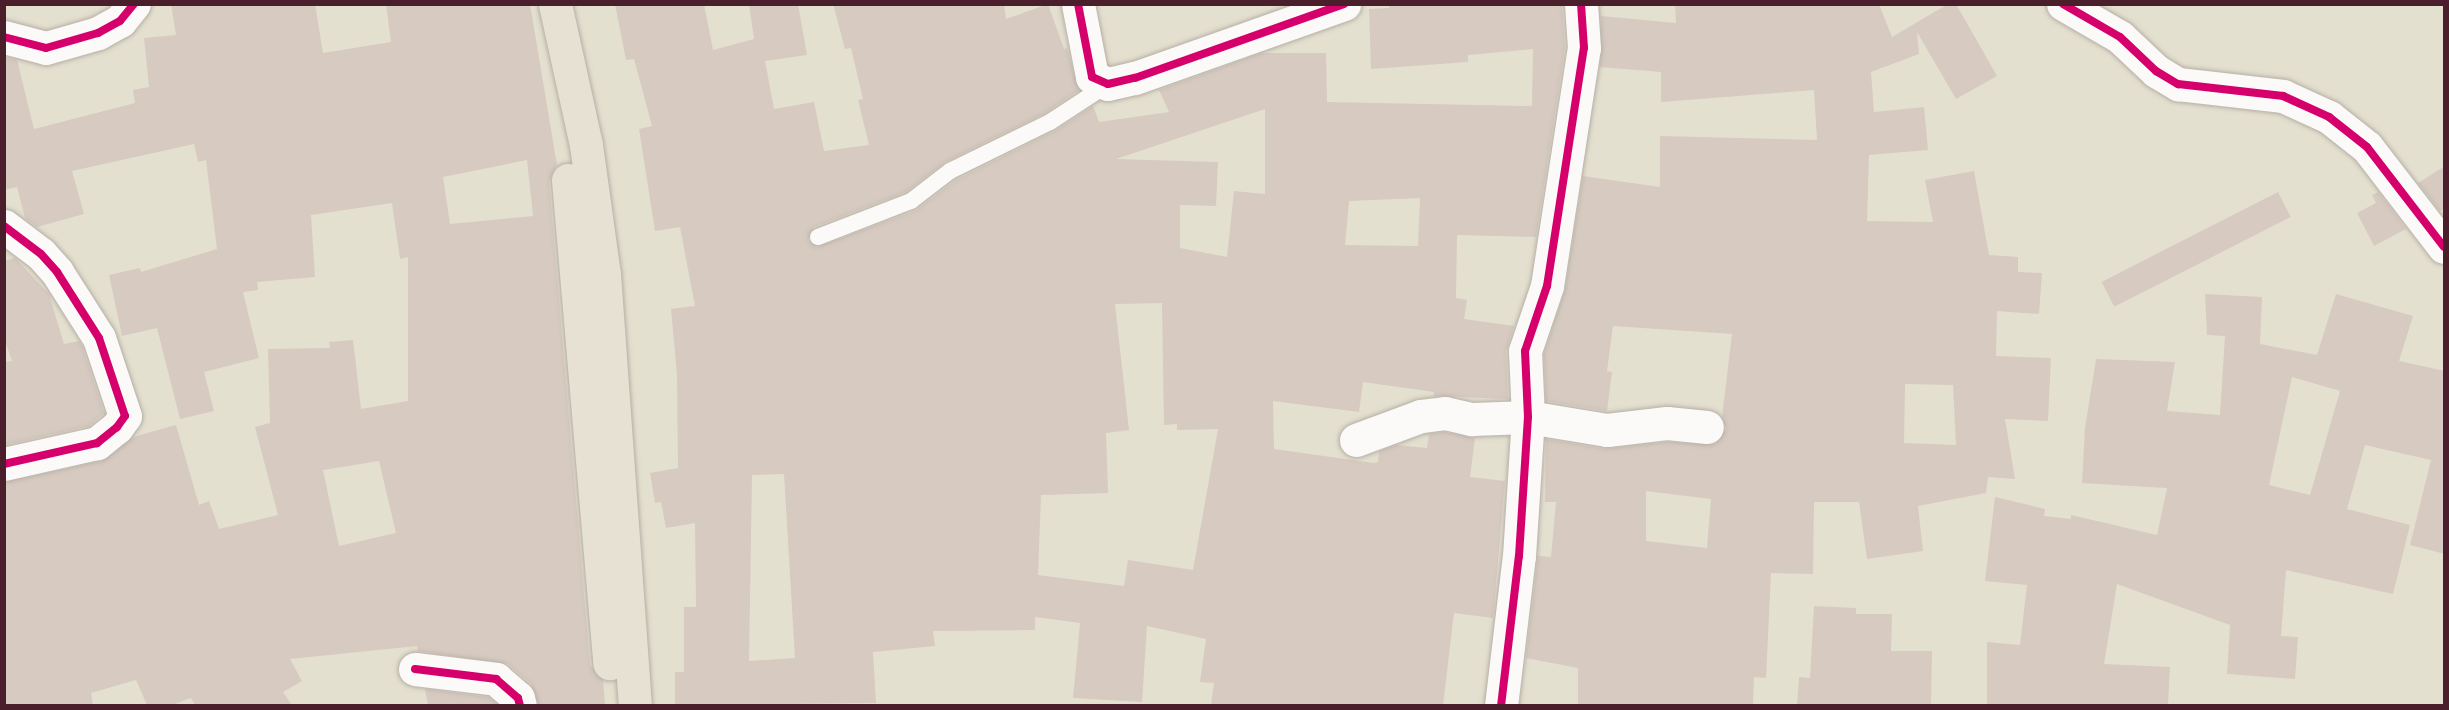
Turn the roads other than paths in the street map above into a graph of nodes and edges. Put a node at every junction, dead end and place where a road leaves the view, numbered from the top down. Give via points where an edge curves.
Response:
1 (134, 4) edge
2 (532, 4) edge
3 (555, 4) edge
4 (1078, 4) edge
5 (1344, 4) edge
6 (1581, 4) edge
7 (2064, 4) edge
8 (4, 37) edge
9 (1108, 84) junction
10 (4, 226) edge
11 (818, 237) dead end
12 (2445, 247) edge
13 (1528, 417) junction
14 (1707, 427) dead end
15 (1356, 440) dead end
16 (4, 464) edge
17 (415, 669) dead end
18 (520, 705) edge
19 (612, 705) edge
20 (635, 705) edge
21 (1501, 705) edge

1 - 8 street via 120,21 98,33 46,48
2 - 19 main road via 563,141 575,235
3 - 20 main road via 585,145 604,274
4 - 9 street via 1092,76
5 - 9 street
6 - 13 street via 1584,48 1547,286 1525,351
7 - 12 street via 2120,37 2156,71 2178,84 2283,96 2329,117 2367,147
9 - 11 lane via 1050,122 950,171 911,201
10 - 16 street via 41,254 57,272 99,338 125,416 97,443
13 - 14 street via 1607,430 1668,423
13 - 15 street via 1472,419 1445,413 1421,416
13 - 21 street via 1519,556
17 - 18 street via 496,679 518,698

